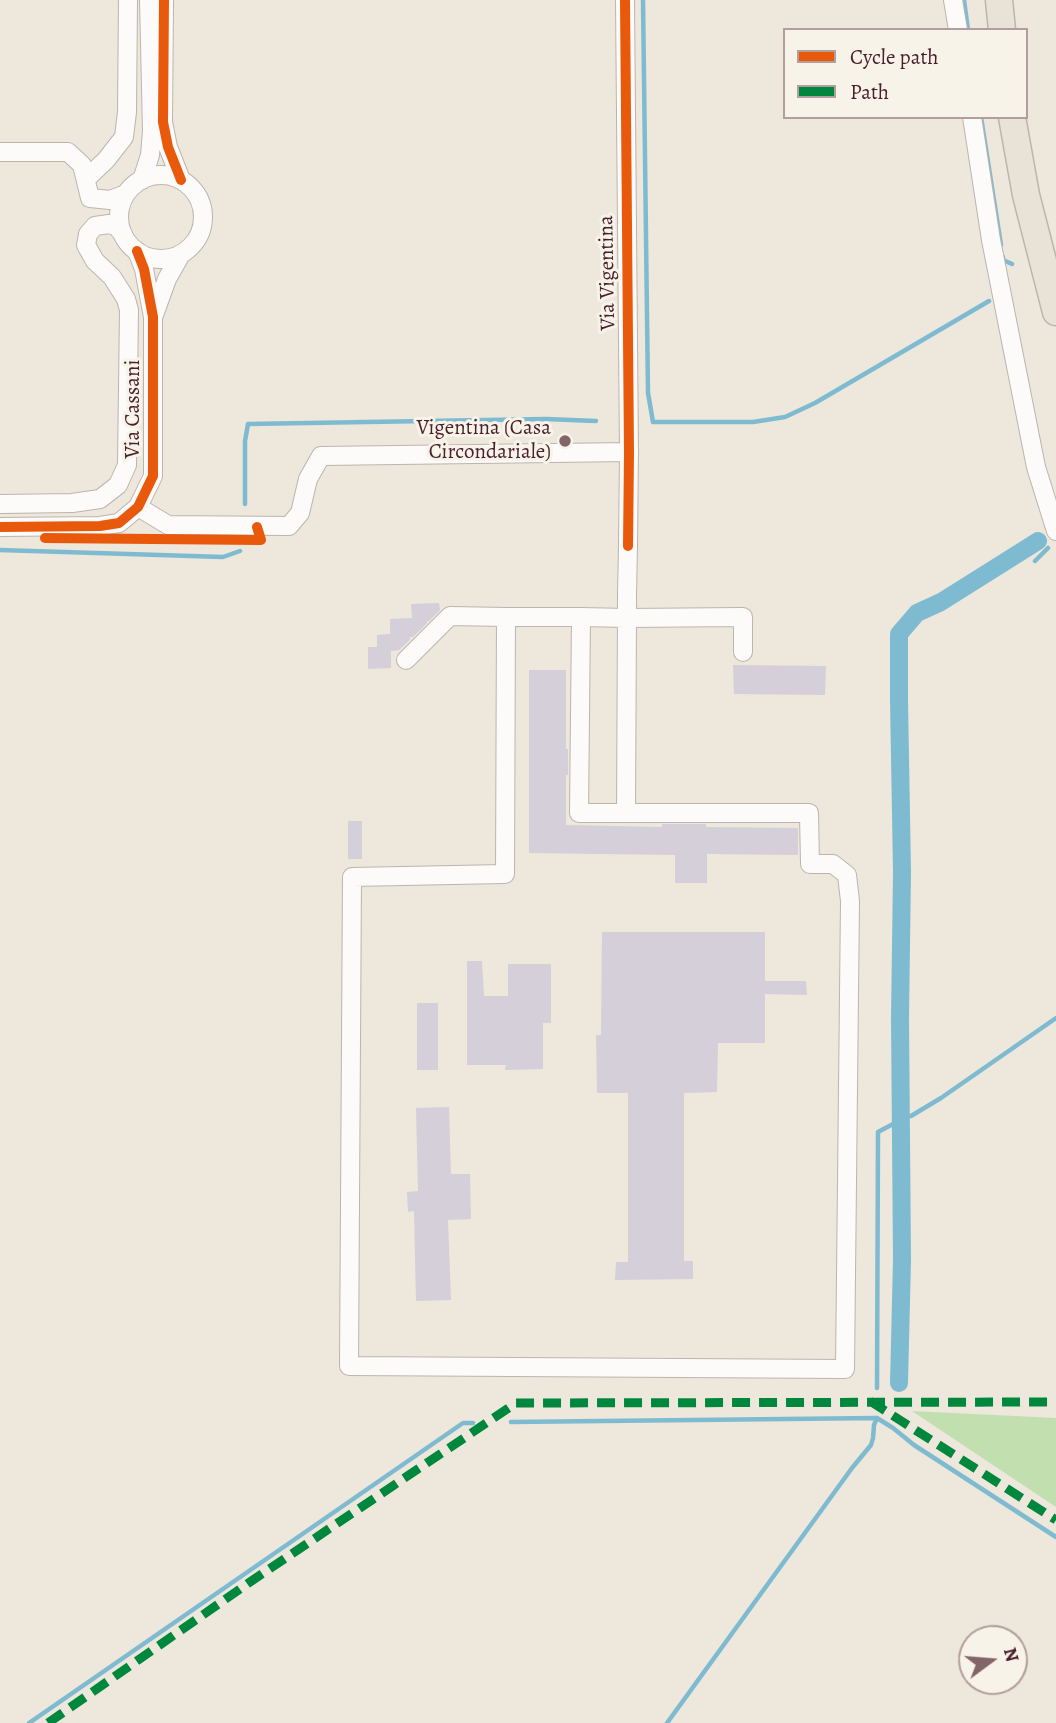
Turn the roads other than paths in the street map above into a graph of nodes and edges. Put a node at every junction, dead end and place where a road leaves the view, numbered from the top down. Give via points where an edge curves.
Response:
1 (128, 0) edge
2 (149, 0) edge
3 (164, 0) edge
4 (625, 0) edge
5 (953, 0) edge
6 (999, 0) edge
7 (958, 28) edge
8 (1002, 28) edge
9 (972, 119) edge
10 (1012, 119) edge
11 (0, 152) edge
12 (86, 179) junction
13 (142, 180) junction
14 (181, 180) junction
15 (126, 194) junction
16 (123, 234) junction
17 (136, 251) junction
18 (181, 254) junction
19 (1056, 312) edge
20 (153, 317) junction
21 (629, 452) junction
22 (0, 504) edge
23 (138, 507) junction
24 (0, 527) edge
25 (1056, 531) edge
26 (506, 617) junction
27 (580, 617) junction
28 (627, 618) junction
29 (743, 652) dead end
30 (406, 660) dead end
31 (626, 813) junction

1 - 12 street via 124,137
2 - 13 street via 152,131
3 - 14 street, Via Cassani via 163,122
4 - 21 street, Via Vigentina
5 - 7 street
6 - 8 highway
9 - 25 street via 991,240 1037,467
10 - 19 highway
11 - 12 street via 68,152 82,165
12 - 15 street via 90,198 110,200
13 - 14 street via 168,176
13 - 15 street
14 - 18 street, Via Cassani via 199,199 203,224 191,247
15 - 16 street via 121,207
16 - 17 street, Via Cassani
16 - 22 street via 109,224 95,226 86,245 126,299 129,310 127,465 118,485 100,499
17 - 18 street via 158,259
17 - 20 street, Via Cassani
18 - 20 street, Via Cassani
20 - 23 street, Via Cassani via 153,476
21 - 23 street via 321,456 308,479 300,513 289,526 168,525
21 - 28 street, Via Vigentina
23 - 24 street via 119,523 100,526
26 - 27 street
26 - 30 street via 450,616
26 - 31 street via 505,874 352,877 349,1366 845,1368 847,874 833,864 810,864 809,813
27 - 28 street
27 - 31 street via 579,813
28 - 29 street via 743,617
28 - 31 street, Via Vigentina

